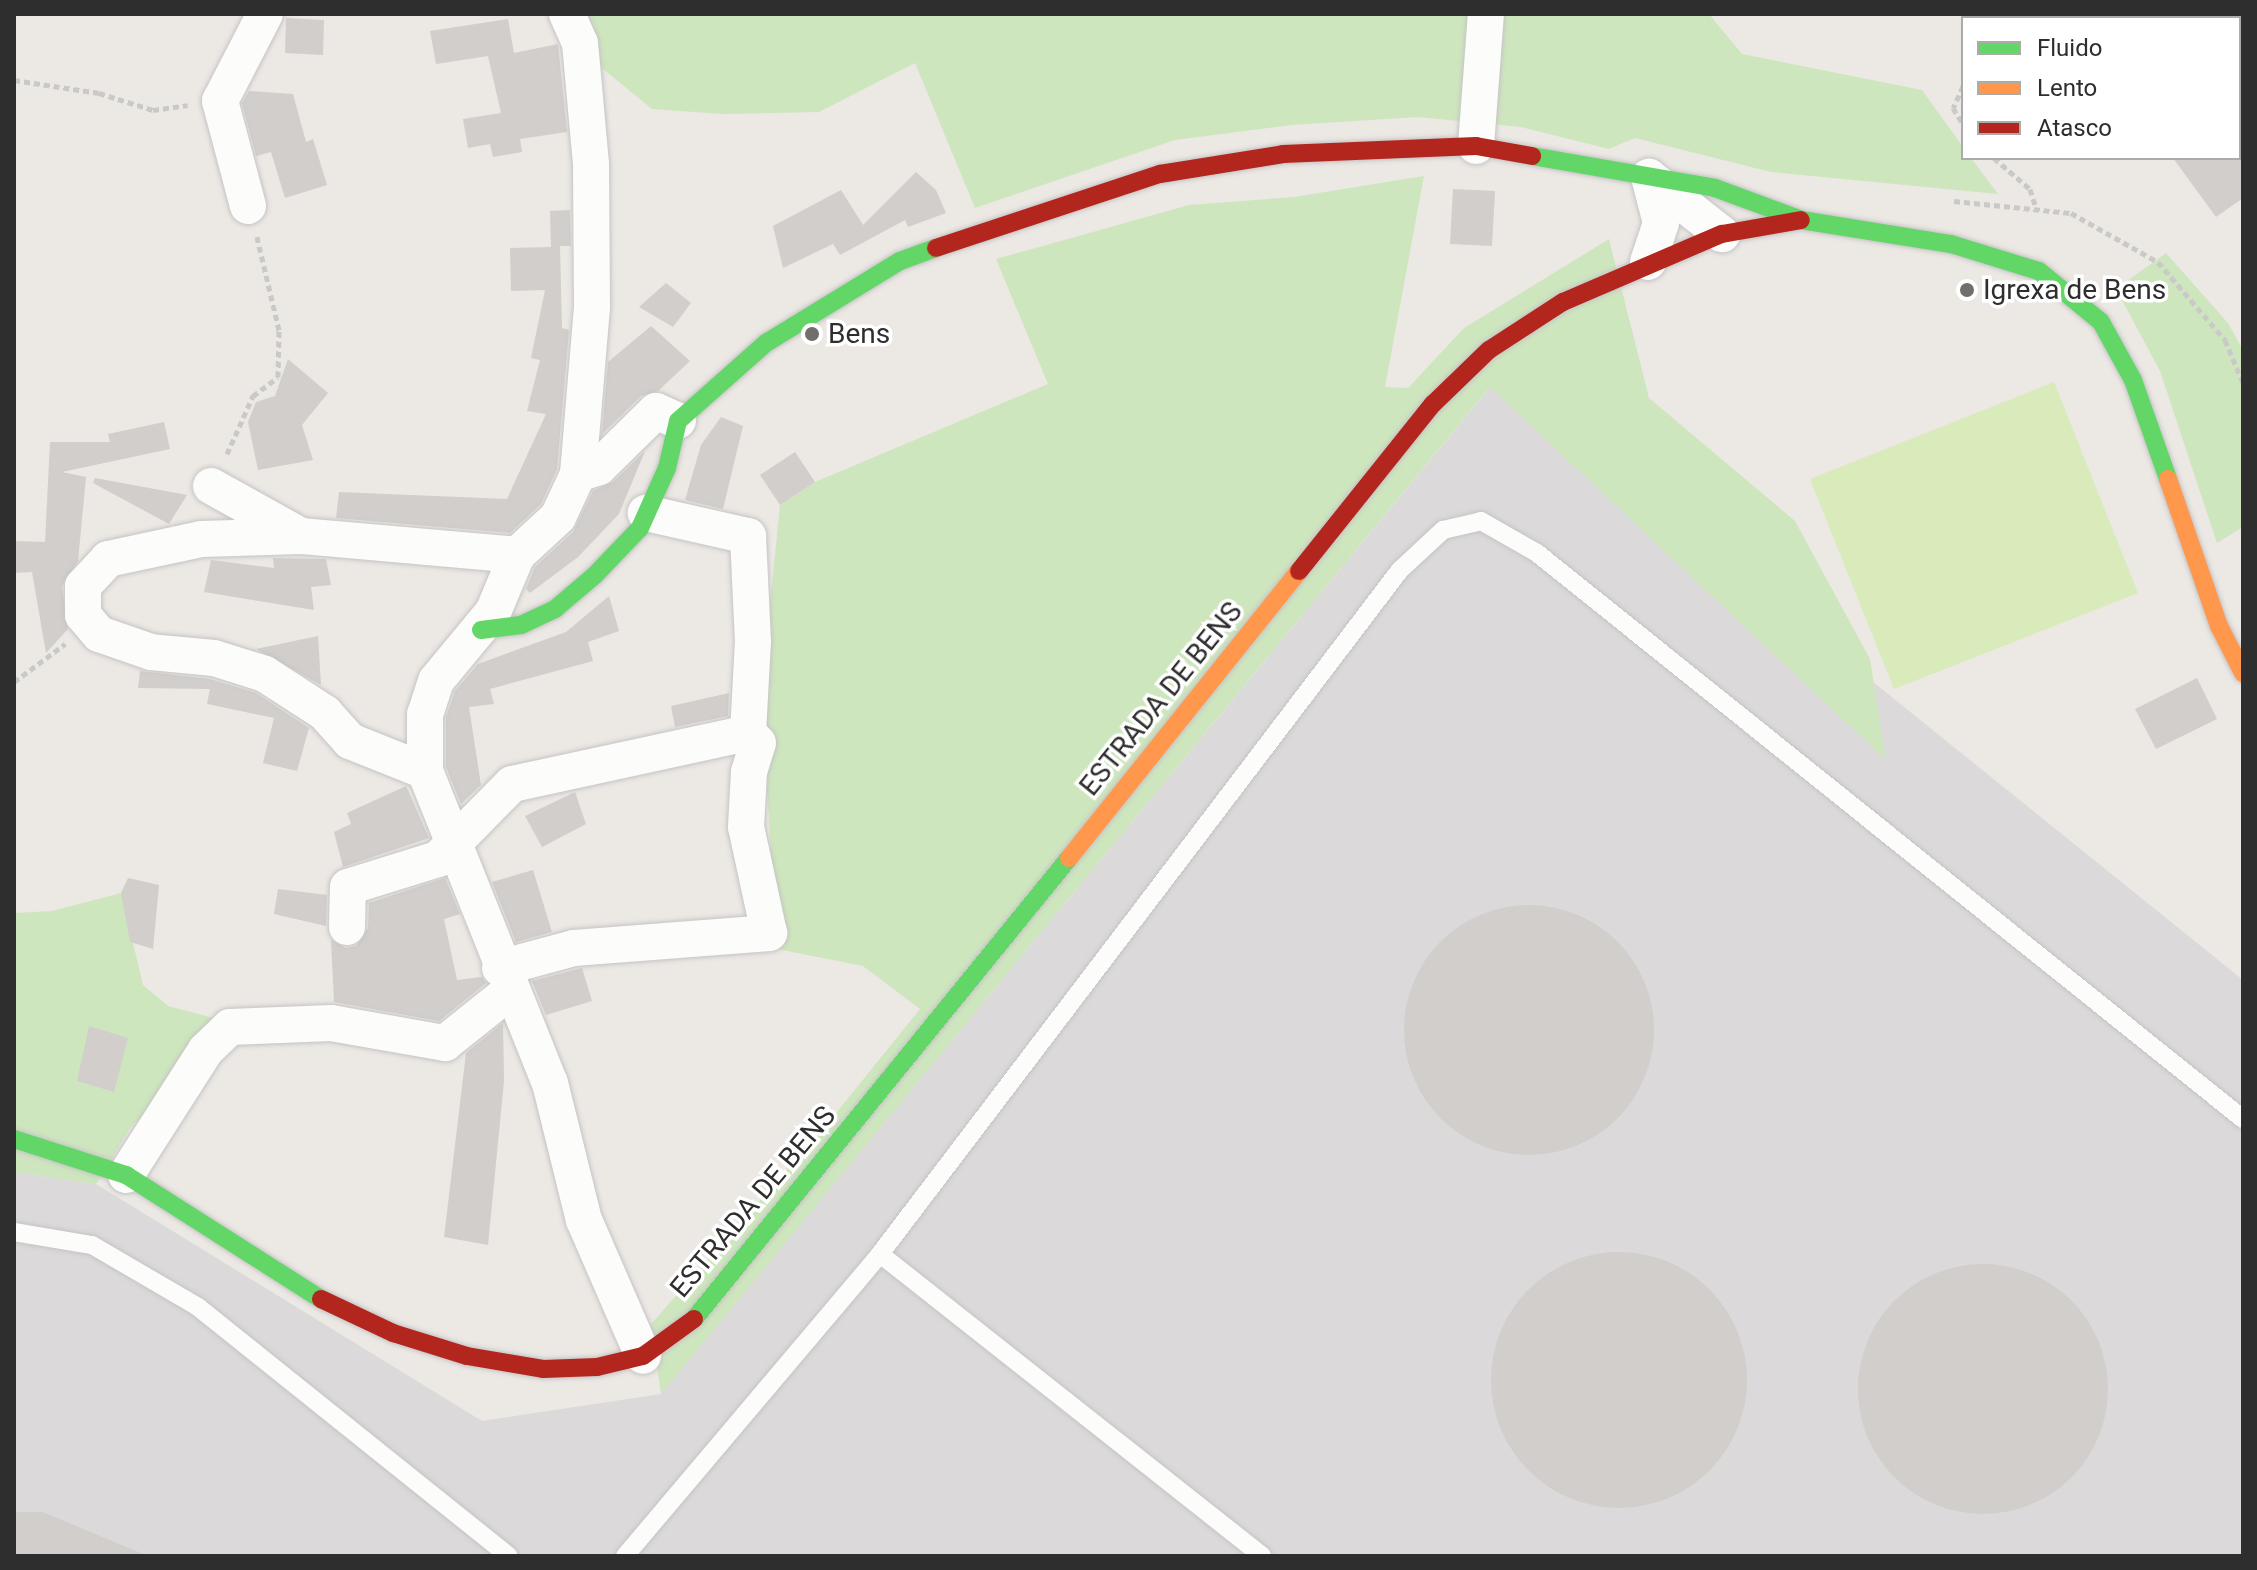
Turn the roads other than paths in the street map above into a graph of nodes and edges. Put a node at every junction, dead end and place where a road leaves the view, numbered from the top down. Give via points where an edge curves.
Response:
1 (265, 14) edge
2 (567, 14) edge
3 (1486, 14) edge
4 (1476, 146) junction
5 (1649, 177) junction
6 (1715, 188) junction
7 (248, 206) road end
8 (1804, 220) junction
9 (1722, 234) junction
10 (1648, 262) junction
11 (678, 421) junction
12 (578, 474) junction
13 (211, 486) road end
14 (646, 513) junction
15 (301, 536) junction
16 (517, 555) junction
17 (481, 630) junction
18 (2243, 673) edge
19 (748, 733) junction
20 (425, 771) junction
21 (454, 841) junction
22 (347, 927) dead end
23 (505, 980) junction
24 (2243, 1119) edge
25 (14, 1139) edge
26 (126, 1175) junction
27 (14, 1232) edge
28 (880, 1254) junction
29 (643, 1356) junction
30 (509, 1556) edge
31 (625, 1556) edge
32 (1262, 1556) edge

1 - 7 street via 220,101
2 - 12 street via 580,43 591,165 592,307
3 - 4 street
4 - 5 street
4 - 11 street via 1283,154 1160,174 1038,211 900,261 830,300 766,343
5 - 6 street
5 - 9 street
5 - 10 street via 1661,223
6 - 8 street
6 - 9 street via 1724,208
8 - 9 street, ESTRADA DE BENS
8 - 18 street, ESTRADA DE BENS via 1951,244 2039,271 2101,322 2133,380 2219,626
9 - 10 street, ESTRADA DE BENS
10 - 29 street, ESTRADA DE BENS via 1563,302 1489,350 1433,404 704,1312
11 - 12 street via 656,411 599,467
11 - 14 street via 667,468
12 - 16 street via 558,517
13 - 15 street
14 - 17 street via 640,528 555,609 521,625
14 - 19 street via 748,536 753,642
15 - 16 street
15 - 20 street via 201,539 108,559 83,586 83,615 99,634 151,652 214,658 265,674 325,713 350,741
16 - 17 street
17 - 20 street via 436,681 425,714
19 - 21 street via 512,784
19 - 23 street via 758,743 749,772 746,827 769,933 574,948
20 - 21 street
21 - 22 street via 438,859 348,887
21 - 23 street
23 - 26 street via 445,1043 331,1023 230,1027 206,1050
23 - 29 street via 550,1083 584,1220
24 - 28 lane via 1537,553 1481,521 1443,530 1400,570
25 - 26 street, ESTRADA DE BENS
26 - 29 street, ESTRADA DE BENS via 316,1297 393,1333 467,1356 543,1369 597,1367
27 - 30 lane via 92,1245 198,1307
28 - 31 lane
28 - 32 lane

